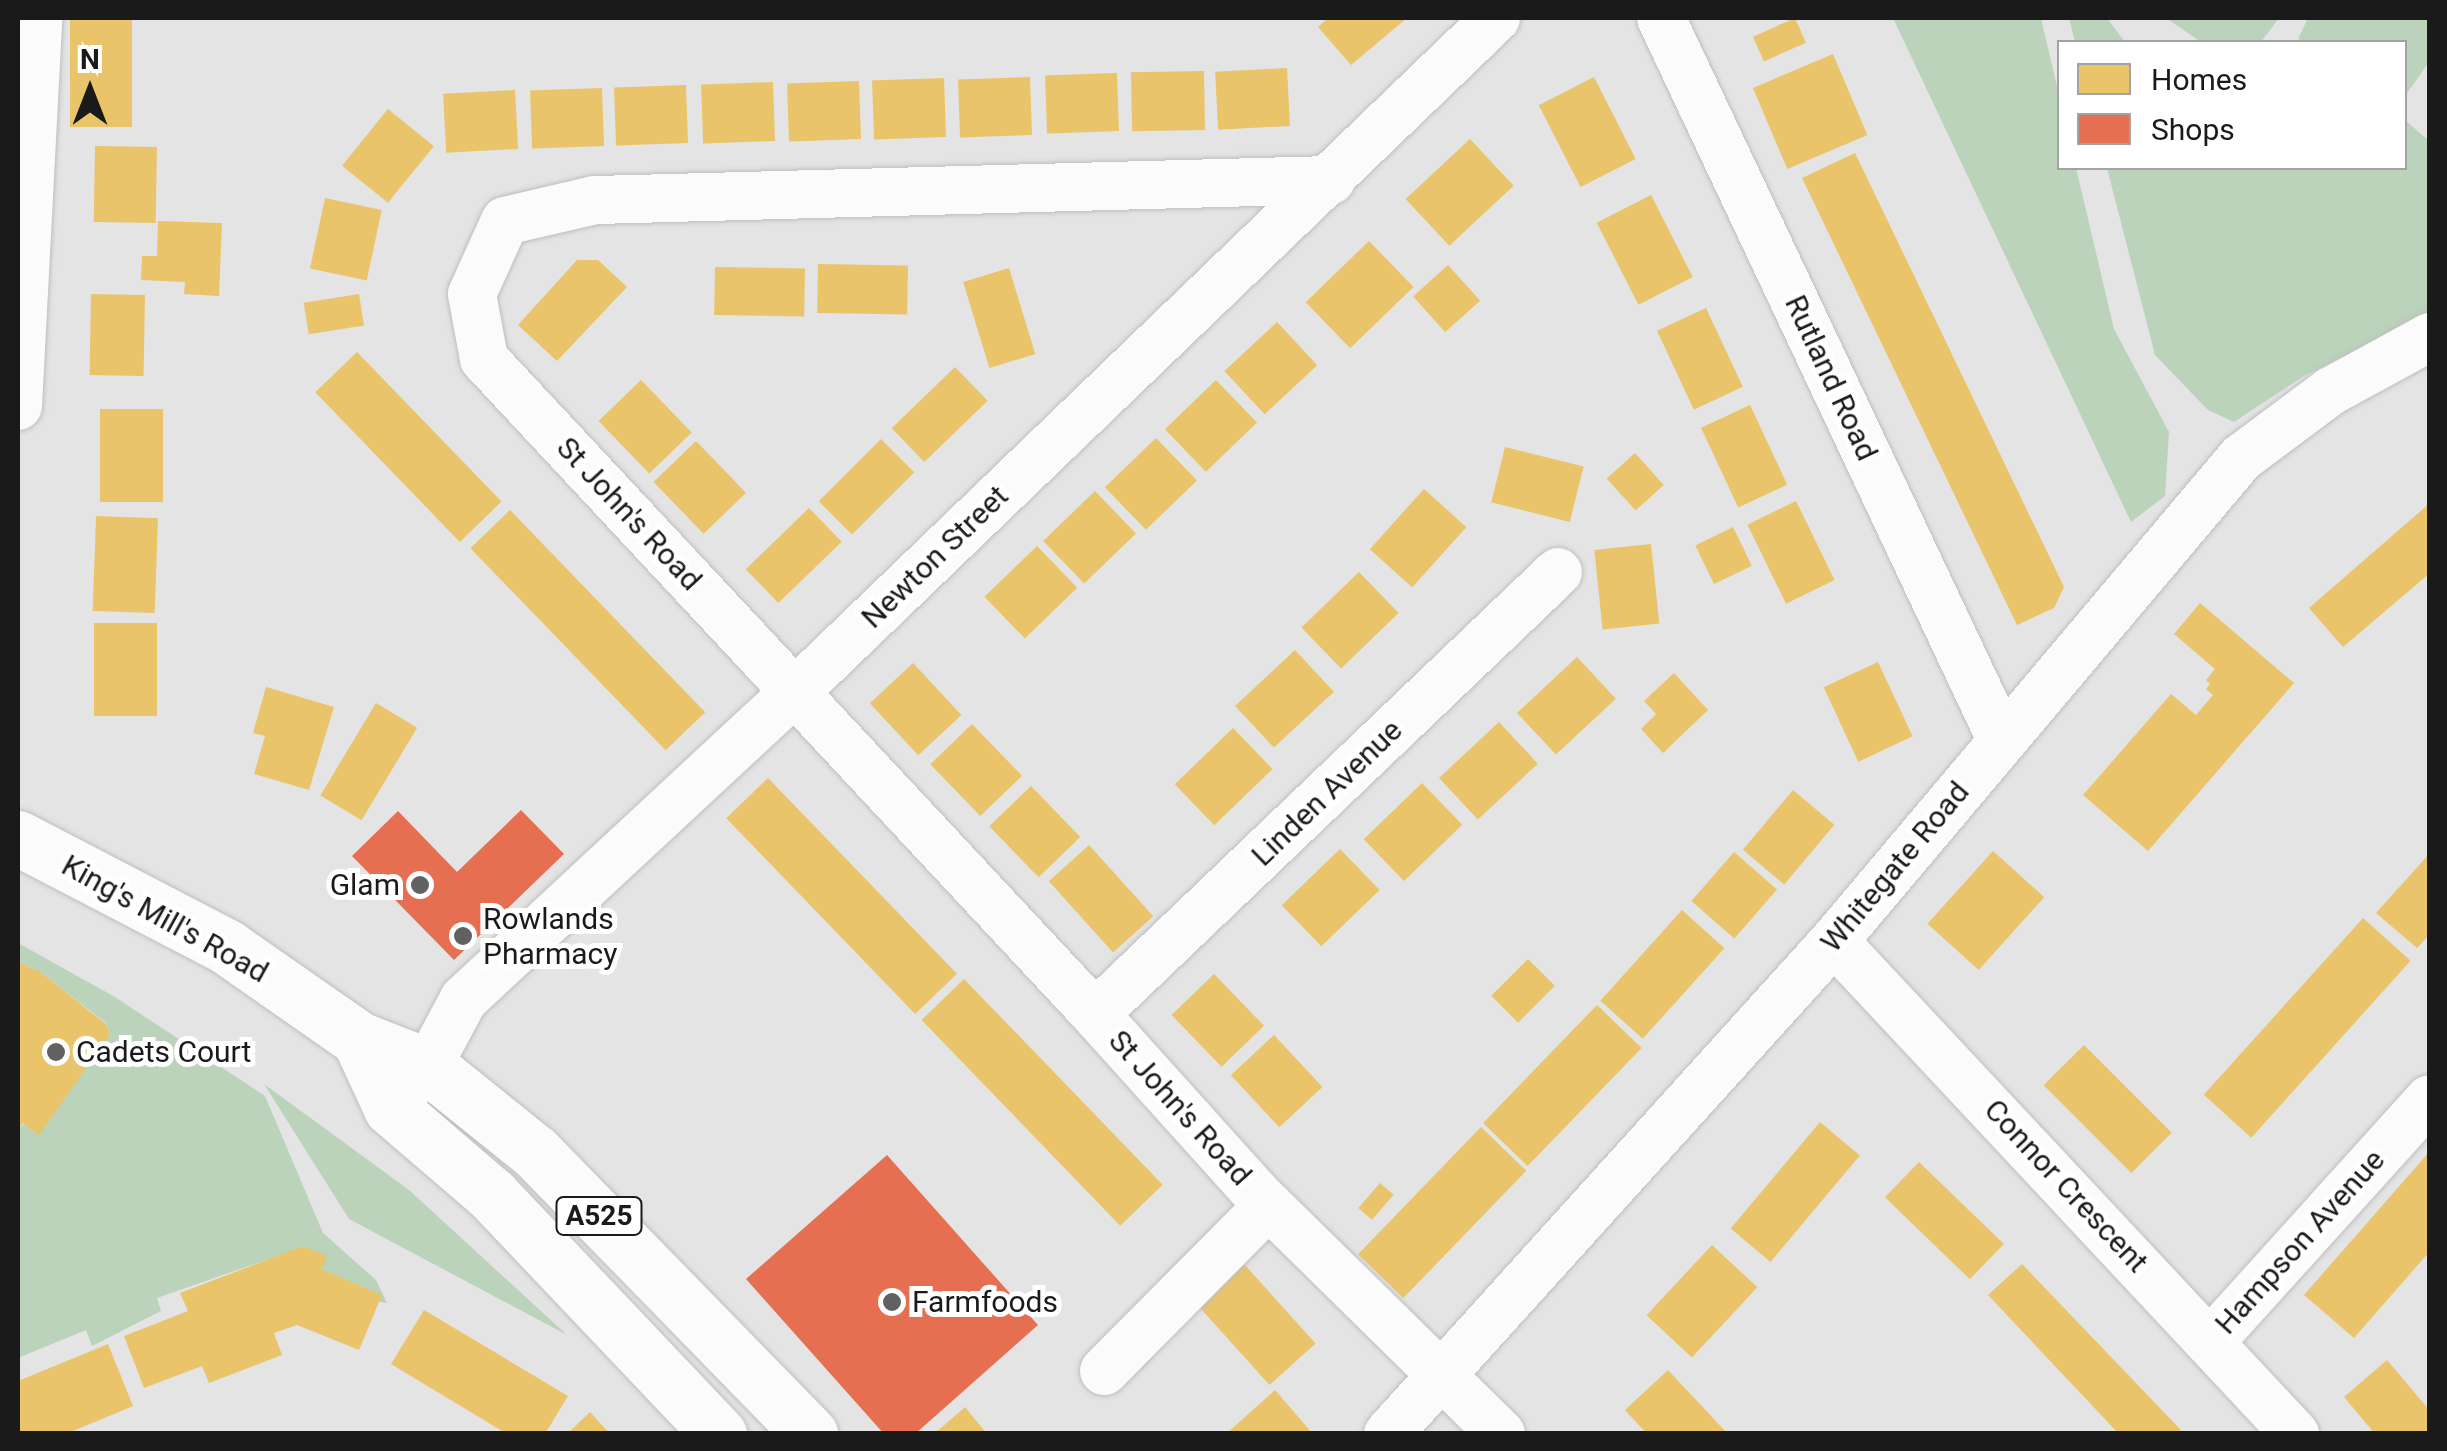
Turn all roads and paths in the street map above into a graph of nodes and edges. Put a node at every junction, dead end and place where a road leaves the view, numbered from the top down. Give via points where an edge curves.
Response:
1 (38, 18) edge
2 (1496, 18) edge
3 (1661, 18) edge
4 (1330, 180) junction
5 (2430, 337) edge
6 (18, 406) edge
7 (1558, 572) dead end
8 (796, 691) junction
9 (2001, 739) junction
10 (18, 838) edge
11 (1834, 941) junction
12 (1095, 1014) junction
13 (358, 1038) junction
14 (428, 1066) junction
15 (2430, 1098) edge
16 (390, 1108) junction
17 (1268, 1206) junction
18 (2211, 1340) junction
19 (1104, 1371) dead end
20 (1444, 1376) junction
21 (719, 1434) edge
22 (810, 1434) edge
23 (1388, 1434) edge
24 (1501, 1434) edge
25 (2295, 1434) edge

1 - 6 street
2 - 4 street, Newton Street
3 - 9 street, Rutland Road
4 - 8 street, Newton Street
4 - 8 street, St John's Road via 595,200 505,221 472,294 484,360
5 - 9 street, Whitegate Road via 2331,391 2242,458
7 - 12 street, Linden Avenue
8 - 12 street, St John's Road
8 - 14 street, Newton Street via 464,999
9 - 11 street, Whitegate Road
10 - 13 main road, King's Mill's Road / A525 via 227,947
11 - 18 street, Connor Crescent
11 - 20 street, Whitegate Road
12 - 17 street, St John's Road
13 - 14 main road, King's Mill's Road / A525
13 - 16 main road, A525
14 - 16 street, Newton Street
14 - 22 main road, King's Mill's Road / A525 via 535,1152
15 - 18 street, Hampson Avenue
16 - 21 main road, A525 via 492,1195
17 - 19 street
17 - 20 street, St John's Road
18 - 25 street, Connor Crescent
20 - 23 street, Whitegate Road
20 - 24 street, St John's Road

